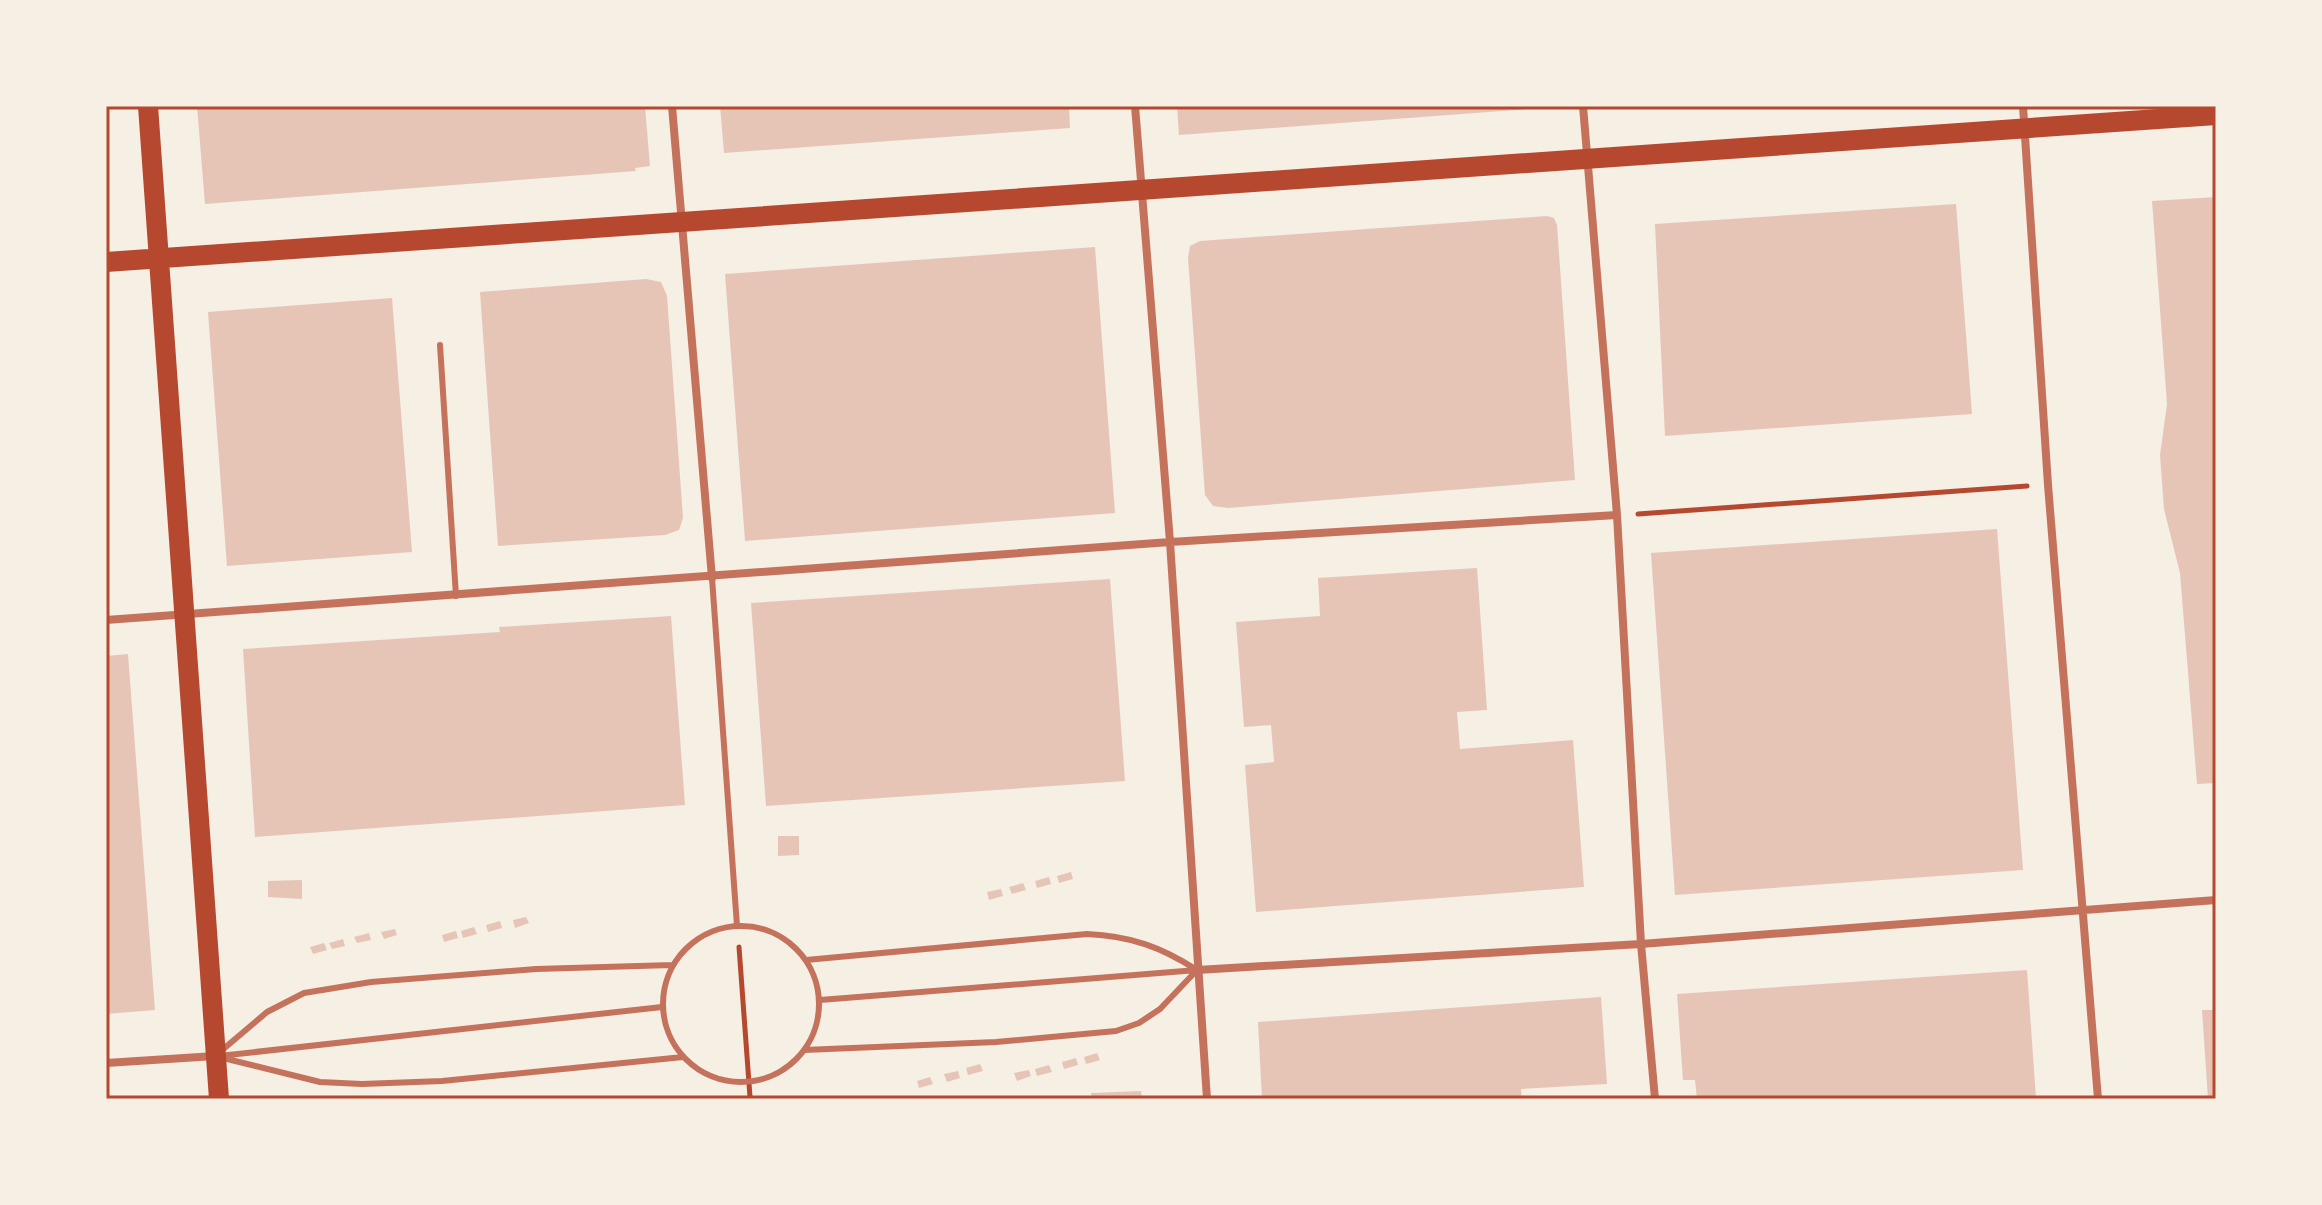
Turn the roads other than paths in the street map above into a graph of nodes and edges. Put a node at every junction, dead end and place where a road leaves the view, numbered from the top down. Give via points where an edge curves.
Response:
1 (148, 106) edge
2 (672, 106) edge
3 (1135, 106) edge
4 (1583, 106) edge
5 (2023, 106) edge
6 (2216, 115) edge
7 (2024, 128) junction
8 (1587, 159) junction
9 (1141, 188) junction
10 (680, 223) junction
11 (159, 258) junction
12 (106, 262) edge
13 (440, 345) dead end
14 (1617, 515) junction
15 (1170, 542) junction
16 (712, 578) junction
17 (456, 596) junction
18 (182, 614) junction
19 (106, 620) edge
20 (2216, 900) edge
21 (2082, 910) junction
22 (737, 926) junction
23 (1641, 944) junction
24 (806, 960) junction
25 (672, 965) junction
26 (1197, 970) junction
27 (820, 1000) junction
28 (662, 1007) junction
29 (804, 1050) junction
30 (215, 1056) junction
31 (683, 1057) junction
32 (106, 1063) edge
33 (219, 1099) edge
34 (1207, 1099) edge
35 (1655, 1099) edge
36 (2098, 1099) edge

1 - 11 main road
2 - 10 street
3 - 9 street
4 - 8 street
5 - 7 street
6 - 7 main road
7 - 8 main road
7 - 21 street
8 - 9 main road
8 - 14 street
9 - 10 main road
9 - 15 street
10 - 11 main road
10 - 16 street
11 - 12 main road
11 - 18 main road
13 - 17 lane
14 - 15 street
14 - 23 street
15 - 16 street
15 - 26 street
16 - 17 street
16 - 22 lane
17 - 18 street
18 - 19 street
18 - 30 main road
20 - 21 street
21 - 23 street
21 - 36 street
22 - 24 lane via 764,929 788,941
22 - 25 lane via 712,931 689,945
23 - 26 street
23 - 35 street
24 - 26 lane via 1087,934 1152,944
24 - 27 lane
25 - 28 lane
25 - 30 lane via 536,969 371,982 304,993 267,1012
26 - 27 lane
26 - 29 lane via 1160,1009 1116,1031
26 - 34 street
27 - 29 lane
28 - 30 lane
28 - 31 lane via 665,1025
29 - 31 lane via 780,1072 749,1082 702,1072
30 - 31 lane via 289,1076 362,1084
30 - 32 street
30 - 33 main road

